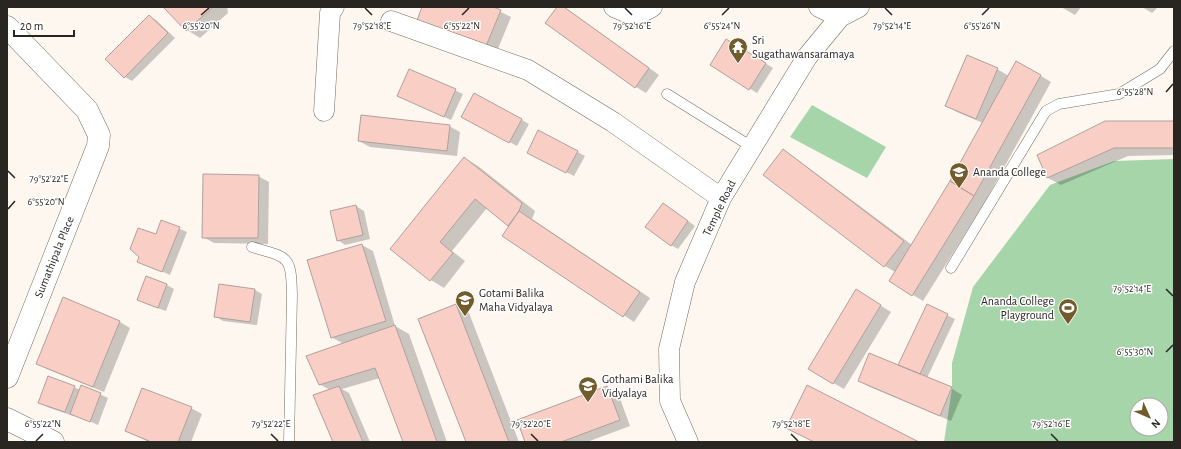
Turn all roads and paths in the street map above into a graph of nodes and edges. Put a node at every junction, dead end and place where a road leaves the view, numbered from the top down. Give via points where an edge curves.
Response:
1 (334, 7) edge
2 (614, 7) edge
3 (652, 7) edge
4 (819, 7) edge
5 (859, 7) edge
6 (840, 17) junction
7 (391, 21) dead end
8 (7, 27) edge
9 (1174, 51) edge
10 (667, 94) dead end
11 (324, 112) dead end
12 (752, 147) junction
13 (721, 198) junction
14 (252, 248) dead end
15 (951, 268) dead end
16 (7, 378) edge
17 (7, 419) edge
18 (52, 442) edge
19 (289, 442) edge
20 (688, 442) edge

1 - 11 street via 330,13
2 - 3 street via 635,16
4 - 6 street
5 - 6 street, Temple Road
6 - 12 street, Temple Road via 807,57
7 - 13 street via 528,70 613,122
8 - 16 street, Sumathipala Place via 86,110 99,136 98,146
9 - 15 lane via 1160,69 1119,94 1059,104 1046,111
10 - 12 lane
12 - 13 street, Temple Road
13 - 20 street, Temple Road via 685,282 669,349 670,401
14 - 19 lane via 280,255 287,261 291,271
17 - 18 street

